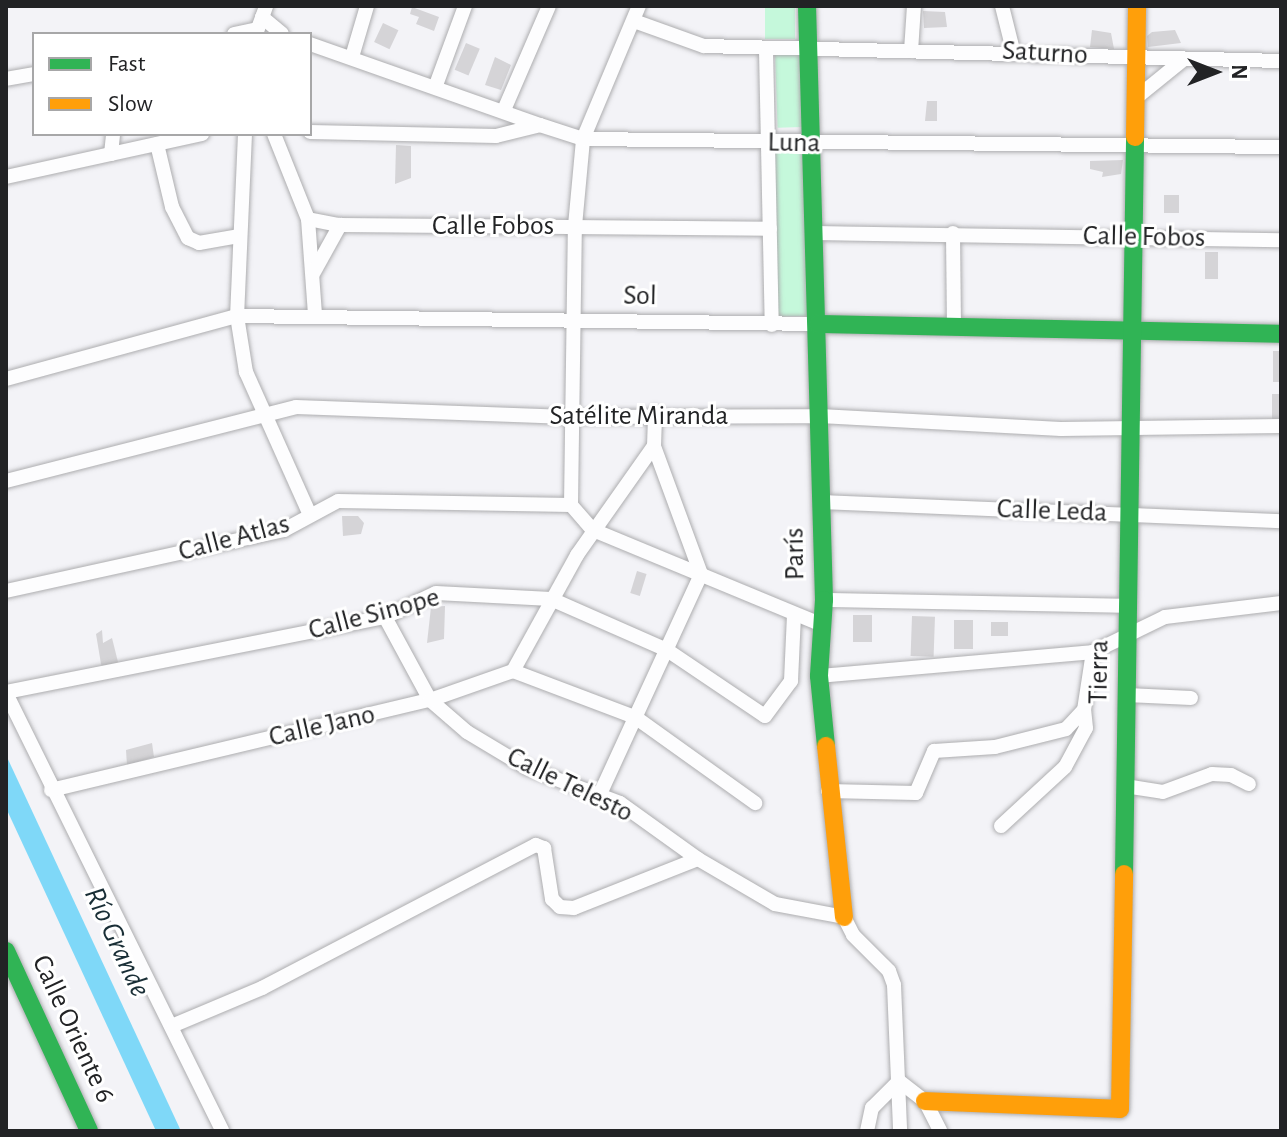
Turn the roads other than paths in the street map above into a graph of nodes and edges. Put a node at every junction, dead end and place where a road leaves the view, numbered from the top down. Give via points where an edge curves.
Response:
1 (367, 6) edge
2 (465, 6) edge
3 (549, 6) edge
4 (639, 6) edge
5 (807, 6) edge
6 (914, 6) edge
7 (1002, 6) edge
8 (1137, 6) edge
9 (634, 21) junction
10 (260, 22) edge
11 (238, 32) edge
12 (278, 32) edge
13 (312, 45) edge
14 (766, 50) junction
15 (1013, 50) junction
16 (809, 51) junction
17 (911, 51) junction
18 (352, 57) junction
19 (1137, 58) junction
20 (1184, 59) junction
21 (1281, 61) edge
22 (32, 74) edge
23 (6, 79) edge
24 (436, 85) junction
25 (1136, 98) junction
26 (504, 110) junction
27 (540, 125) junction
28 (312, 132) edge
29 (113, 136) edge
30 (193, 136) edge
31 (245, 136) edge
32 (275, 136) edge
33 (583, 139) junction
34 (768, 142) junction
35 (812, 143) junction
36 (157, 144) junction
37 (1135, 144) junction
38 (1281, 147) edge
39 (111, 154) junction
40 (6, 177) edge
41 (308, 219) junction
42 (340, 225) junction
43 (575, 226) junction
44 (770, 229) junction
45 (815, 233) junction
46 (953, 233) junction
47 (238, 236) junction
48 (1134, 236) junction
49 (1281, 240) edge
50 (314, 273) junction
51 (315, 314) junction
52 (237, 316) junction
53 (575, 323) junction
54 (818, 324) junction
55 (772, 325) junction
56 (954, 328) junction
57 (1132, 332) junction
58 (1281, 334) edge
59 (6, 379) edge
60 (655, 413) junction
61 (820, 416) junction
62 (575, 417) junction
63 (267, 418) junction
64 (1281, 426) edge
65 (1131, 430) junction
66 (654, 446) junction
67 (6, 481) edge
68 (822, 502) junction
69 (571, 505) junction
70 (1130, 514) junction
71 (310, 515) junction
72 (1281, 521) edge
73 (593, 530) junction
74 (701, 574) junction
75 (6, 591) edge
76 (551, 599) junction
77 (824, 600) junction
78 (1281, 603) edge
79 (1128, 606) junction
80 (794, 614) junction
81 (385, 617) junction
82 (820, 624) junction
83 (1128, 636) junction
84 (667, 650) junction
85 (1093, 652) junction
86 (513, 671) junction
87 (819, 676) junction
88 (6, 693) edge
89 (1127, 695) junction
90 (1191, 698) dead end
91 (430, 700) junction
92 (1084, 710) junction
93 (635, 717) junction
94 (1249, 784) dead end
95 (1125, 786) junction
96 (51, 790) junction
97 (828, 791) junction
98 (600, 794) junction
99 (755, 803) dead end
100 (1001, 826) dead end
101 (698, 859) junction
102 (844, 917) junction
103 (6, 951) edge
104 (174, 1025) junction
105 (899, 1081) junction
106 (925, 1101) junction
107 (89, 1131) edge
108 (222, 1131) edge
109 (867, 1131) edge
110 (900, 1131) edge
111 (940, 1131) edge

1 - 18 street
2 - 24 street
3 - 26 street
4 - 9 street
5 - 16 street, París
6 - 17 street
7 - 15 street
8 - 19 street, Tierra
9 - 14 street, Saturno via 704,46
9 - 33 street
10 - 11 street
10 - 12 street
13 - 18 street, Luna
14 - 16 street, Saturno
14 - 34 street
15 - 17 street, Saturno
15 - 19 street, Saturno
16 - 17 street, Saturno
16 - 35 street, París
18 - 24 street, Luna
19 - 20 street, Saturno
19 - 25 street, Tierra
20 - 21 street, Saturno
20 - 25 street
22 - 23 street
24 - 26 street, Luna
25 - 37 street, Tierra
26 - 27 street, Luna
27 - 28 street via 496,136
27 - 33 street, Luna
29 - 39 street
30 - 36 street
31 - 47 street
32 - 41 street
33 - 34 street, Luna
33 - 43 street
34 - 35 street, Luna
34 - 44 street
35 - 37 street, Luna
35 - 45 street, París
36 - 39 street
36 - 47 street via 172,207 188,238 199,243
37 - 38 street, Luna
37 - 48 street, Tierra
39 - 40 street
41 - 42 street, Calle Fobos
41 - 50 street
42 - 43 street, Calle Fobos
42 - 50 street
43 - 44 street, Calle Fobos
43 - 53 street
44 - 55 street
45 - 46 street, Calle Fobos
45 - 54 street, París
46 - 48 street, Calle Fobos
46 - 56 street
47 - 52 street
48 - 49 street, Calle Fobos
48 - 57 street, Tierra
50 - 51 street
51 - 52 street, Sol
51 - 53 street, Sol
52 - 59 street, Sol
52 - 63 street via 246,372
53 - 55 street, Sol
53 - 62 street
54 - 55 street, Sol
54 - 56 street, Sol
54 - 61 street, París
56 - 57 street, Sol
57 - 58 street, Sol
57 - 65 street, Tierra
60 - 61 street, Satélite Miranda
60 - 62 street, Satélite Miranda
60 - 66 street
61 - 65 street, Satélite Miranda
61 - 68 street, París
62 - 63 street, Satélite Miranda via 296,407
62 - 69 street
63 - 67 street, Satélite Miranda
63 - 71 street
64 - 65 street, Satélite Miranda
65 - 70 street, Tierra
66 - 73 street
66 - 74 street
68 - 70 street, Calle Leda
68 - 77 street, París
69 - 71 street, Calle Atlas via 338,501
69 - 73 street
70 - 72 street, Calle Leda
70 - 79 street, Tierra
71 - 75 street, Calle Atlas via 284,530
73 - 74 street
73 - 76 street
74 - 80 street
74 - 84 street
76 - 81 street, Calle Sinope via 436,593
76 - 84 street, Calle Sinope
76 - 86 street
77 - 79 street
77 - 82 street, París
78 - 83 street via 1165,617
79 - 83 street, Tierra
80 - 82 street
80 - 84 street, Calle Sinope via 791,681 765,716
81 - 88 street, Calle Sinope
81 - 91 street, Calle Telesto
82 - 87 street, París
83 - 85 street
83 - 89 street, Tierra
84 - 93 street
85 - 87 street
85 - 92 street
86 - 91 street, Calle Jano
86 - 93 street
87 - 97 street, París
88 - 96 street
89 - 90 street
89 - 95 street, Tierra
91 - 96 street, Calle Jano
91 - 98 street, Calle Telesto via 467,732 527,768
92 - 97 street via 1066,729 995,747 934,751 916,793
92 - 100 street via 1086,728 1065,767
93 - 98 street
93 - 99 street
94 - 95 street via 1212,774 1163,792
95 - 106 street, Tierra via 1120,1109
96 - 104 street
97 - 102 street, París
98 - 101 street, Calle Telesto
101 - 102 street, Calle Telesto via 788,909
101 - 104 street via 574,908 560,907 552,899 544,848 536,845 262,988
102 - 105 street, París via 853,935 889,971 894,985
103 - 107 street, Calle Oriente 6
104 - 108 street
105 - 106 street
105 - 109 street via 872,1108
105 - 110 street, París
106 - 111 street

